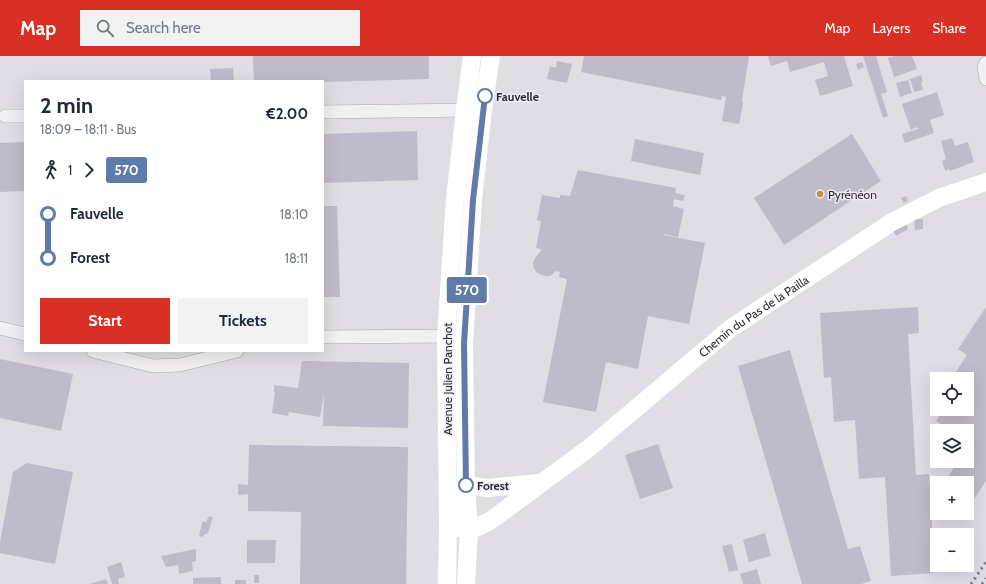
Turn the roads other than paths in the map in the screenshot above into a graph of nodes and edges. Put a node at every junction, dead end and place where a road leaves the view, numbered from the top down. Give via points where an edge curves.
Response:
1 (472, 56) edge
2 (491, 56) edge
3 (986, 63) edge
4 (986, 79) edge
5 (465, 110) junction
6 (483, 110) junction
7 (324, 112) edge
8 (5, 116) dead end
9 (24, 116) edge
10 (986, 182) edge
11 (0, 328) edge
12 (24, 334) edge
13 (465, 336) junction
14 (324, 337) edge
15 (446, 337) junction
16 (96, 352) edge
17 (233, 352) edge
18 (541, 483) junction
19 (466, 485) junction
20 (448, 524) junction
21 (469, 531) junction
22 (447, 584) edge
23 (466, 584) edge

1 - 5 main road, Avenue Julien Panchot
2 - 6 main road, Avenue Julien Panchot
3 - 4 street
5 - 6 street
5 - 7 street
5 - 15 main road, Avenue Julien Panchot via 455,199
6 - 13 main road, Avenue Julien Panchot via 473,200
8 - 9 street
10 - 18 main road, Chemin du Pas de la Pailla via 939,198 892,222 731,328 589,448
11 - 12 street
13 - 15 street
13 - 19 main road, Avenue Julien Panchot
14 - 15 street
15 - 20 main road, Avenue Julien Panchot
16 - 17 street via 153,366 180,365
18 - 19 main road via 487,488
18 - 21 main road, Chemin du Pas de la Pailla via 490,521
19 - 20 main road
19 - 21 main road, Avenue Julien Panchot
20 - 21 main road
20 - 22 main road, Avenue Julien Panchot
21 - 23 main road, Avenue Julien Panchot

